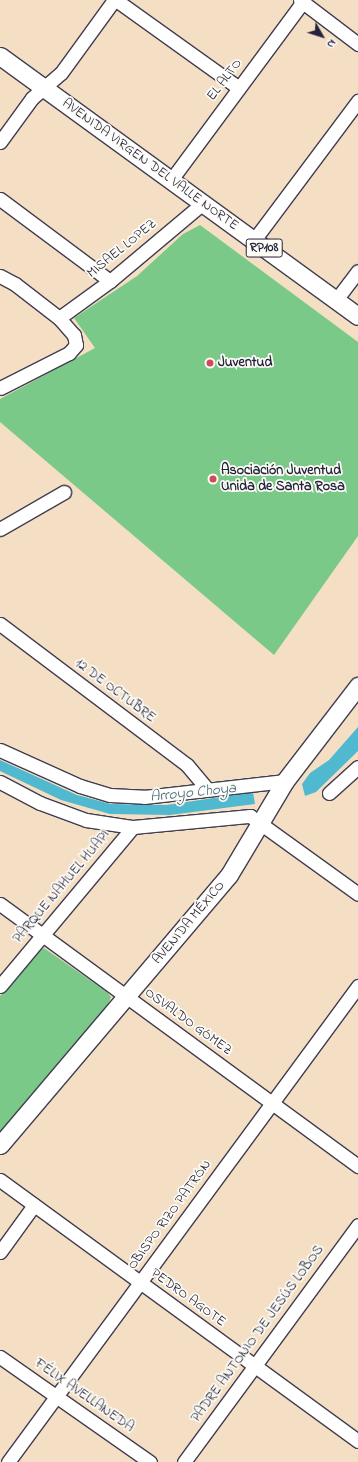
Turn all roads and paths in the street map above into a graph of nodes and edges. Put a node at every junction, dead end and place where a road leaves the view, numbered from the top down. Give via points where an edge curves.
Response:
1 (115, 0) edge
2 (302, 1) edge
3 (358, 44) edge
4 (0, 56) edge
5 (43, 87) junction
6 (239, 88) junction
7 (358, 102) edge
8 (0, 142) edge
9 (171, 180) junction
10 (0, 199) edge
11 (203, 203) junction
12 (254, 240) junction
13 (358, 271) edge
14 (0, 276) edge
15 (110, 281) junction
16 (336, 300) junction
17 (358, 316) edge
18 (59, 318) junction
19 (0, 388) edge
20 (64, 492) dead end
21 (0, 529) edge
22 (0, 624) edge
23 (358, 686) edge
24 (0, 750) edge
25 (358, 766) edge
26 (285, 781) junction
27 (0, 782) edge
28 (207, 789) junction
29 (329, 793) dead end
30 (260, 823) junction
31 (133, 827) junction
32 (358, 894) edge
33 (0, 904) edge
34 (43, 935) junction
35 (0, 986) edge
36 (358, 986) edge
37 (126, 997) junction
38 (272, 1103) junction
39 (0, 1145) edge
40 (358, 1166) edge
41 (0, 1180) edge
42 (34, 1205) junction
43 (358, 1225) edge
44 (0, 1252) edge
45 (140, 1283) junction
46 (0, 1357) edge
47 (255, 1366) junction
48 (56, 1396) junction
49 (358, 1441) edge
50 (8, 1462) edge
51 (150, 1462) edge
52 (184, 1462) edge

1 - 5 street via 61,73
1 - 6 street
2 - 3 street
2 - 6 street, EL ALTO
4 - 5 main road, AVENIDA VIRGEN DEL VALLE NORTE / RP108
5 - 8 street
5 - 9 main road, AVENIDA VIRGEN DEL VALLE NORTE / RP108
6 - 9 street, EL ALTO
7 - 12 street
9 - 11 main road, AVENIDA VIRGEN DEL VALLE NORTE / RP108
10 - 15 street
11 - 12 main road, AVENIDA VIRGEN DEL VALLE NORTE / RP108
11 - 15 street, MISAEL LOPEZ
12 - 16 main road, AVENIDA VIRGEN DEL VALLE NORTE / RP108
13 - 16 street
14 - 18 street via 15,284
15 - 18 street, MISAEL LOPEZ
16 - 17 main road, AVENIDA VIRGEN DEL VALLE NORTE / RP108
18 - 19 street via 74,335 76,345 70,353
20 - 21 street
22 - 28 street, 12 DE OCTUBRE via 187,765
23 - 26 main road, AVENIDA MÉXICO
24 - 28 street via 80,786 110,795 144,797
25 - 29 street
26 - 28 street
26 - 30 main road, AVENIDA MÉXICO
27 - 31 street via 40,803 86,820
30 - 31 street via 250,816 242,816 193,823
30 - 32 street
30 - 37 main road, AVENIDA MÉXICO via 229,875
31 - 34 street, PARQUE NAHUEL HUAPI
33 - 34 street, OSVALDO GÓMEZ
34 - 35 street, PARQUE NAHUEL HUAPI
34 - 37 street, OSVALDO GÓMEZ
36 - 38 street, OBISPO RIZO PATRÓN
37 - 38 street, OSVALDO GÓMEZ
37 - 39 main road, AVENIDA MÉXICO
38 - 40 street, OSVALDO GÓMEZ
38 - 45 street, OBISPO RIZO PATRÓN
41 - 42 street, PEDRO AGOTE
42 - 44 street
42 - 45 street, PEDRO AGOTE
43 - 47 street, PADRE ANTONIO DE JESÚS LOBOS
45 - 47 street, PEDRO AGOTE
45 - 48 street, OBISPO RIZO PATRÓN
46 - 48 street, FÉLIX AVELLANEDA
47 - 49 street, PEDRO AGOTE
47 - 52 street, PADRE ANTONIO DE JESÚS LOBOS
48 - 50 street, OBISPO RIZO PATRÓN
48 - 51 street, FÉLIX AVELLANEDA

